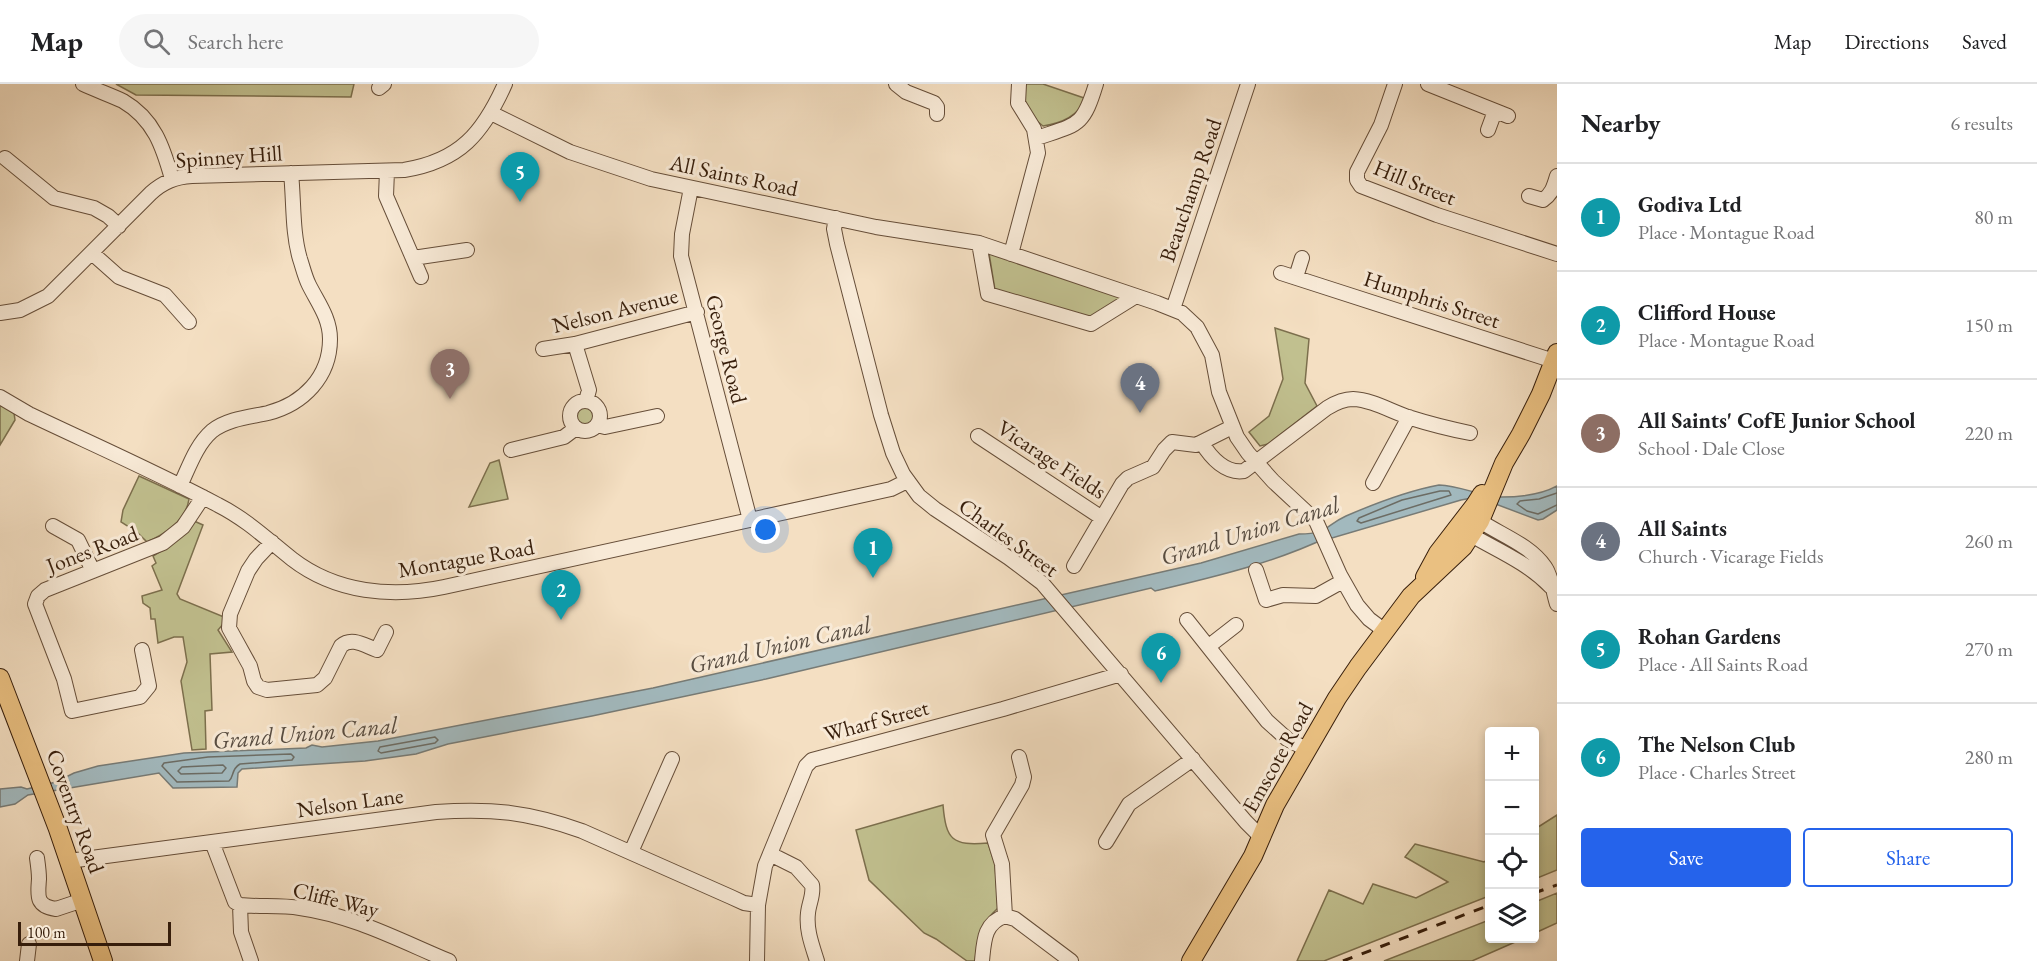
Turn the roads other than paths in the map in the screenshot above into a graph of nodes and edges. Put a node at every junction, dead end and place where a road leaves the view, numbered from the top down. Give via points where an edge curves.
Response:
1 (83, 84) edge
2 (505, 84) edge
3 (896, 84) edge
4 (1019, 84) edge
5 (1096, 84) edge
6 (1248, 84) edge
7 (1395, 84) edge
8 (1428, 84) edge
9 (490, 113) junction
10 (937, 114) dead end
11 (1488, 130) dead end
12 (1037, 138) junction
13 (5, 158) dead end
14 (387, 171) junction
15 (291, 173) junction
16 (1557, 177) edge
17 (172, 179) junction
18 (691, 188) junction
19 (1529, 196) dead end
20 (836, 218) junction
21 (119, 226) junction
22 (979, 243) junction
23 (467, 250) dead end
24 (92, 253) junction
25 (1011, 254) junction
26 (1557, 254) edge
27 (413, 258) junction
28 (1302, 258) dead end
29 (1281, 273) dead end
30 (421, 277) dead end
31 (1296, 277) junction
32 (1136, 296) junction
33 (1173, 309) junction
34 (697, 312) junction
35 (0, 313) edge
36 (189, 322) dead end
37 (575, 344) junction
38 (543, 349) dead end
39 (1556, 357) edge
40 (0, 397) edge
41 (586, 401) junction
42 (657, 416) dead end
43 (1409, 417) junction
44 (597, 425) junction
45 (1232, 427) junction
46 (576, 428) junction
47 (1470, 433) dead end
48 (978, 436) dead end
49 (1202, 443) junction
50 (511, 450) dead end
51 (1256, 462) junction
52 (907, 481) junction
53 (1373, 483) dead end
54 (180, 486) junction
55 (203, 497) junction
56 (1480, 508) junction
57 (1102, 518) junction
58 (750, 520) junction
59 (53, 525) dead end
60 (272, 542) junction
61 (1072, 561) dead end
62 (1256, 570) dead end
63 (93, 571) junction
64 (1343, 581) junction
65 (1420, 586) junction
66 (1557, 603) edge
67 (1187, 620) dead end
68 (1236, 625) dead end
69 (1385, 631) junction
70 (386, 632) dead end
71 (1209, 646) junction
72 (143, 650) dead end
73 (1120, 674) junction
74 (0, 678) edge
75 (1306, 749) junction
76 (1019, 757) dead end
77 (672, 759) dead end
78 (1192, 759) junction
79 (1261, 837) junction
80 (212, 842) junction
81 (1106, 842) dead end
82 (631, 852) junction
83 (770, 854) junction
84 (69, 861) junction
85 (42, 863) dead end
86 (83, 900) junction
87 (240, 905) junction
88 (758, 905) junction
89 (1005, 916) junction
90 (29, 944) dead end
91 (27, 961) edge
92 (103, 961) edge
93 (251, 961) edge
94 (449, 961) edge
95 (757, 961) edge
96 (817, 961) edge
97 (982, 961) edge
98 (1071, 961) edge
99 (1191, 961) edge

1 - 17 street via 123,102 147,120 161,143
2 - 9 street, Spinney Hill
3 - 10 street via 934,103
4 - 12 street via 1018,103
5 - 12 street via 1090,105 1080,120
6 - 33 street, Beauchamp Road
7 - 26 street, Hill Street via 1357,172 1360,186
8 - 11 street via 1502,113
9 - 14 street, Spinney Hill via 474,137 445,159 422,167
9 - 18 street, All Saints Road via 570,152
12 - 25 street via 1038,160
13 - 21 street via 54,198 94,208
14 - 15 street, Spinney Hill
14 - 27 street via 386,196
15 - 17 street, Spinney Hill
15 - 54 street via 299,255 308,284 327,318 328,359 318,381 293,404 212,431 195,453
16 - 19 street via 1544,206
17 - 21 street, Spinney Hill via 156,188
18 - 20 street, All Saints Road
18 - 34 street, George Road via 681,251
20 - 22 street, All Saints Road
20 - 52 street, Charles Street via 837,244 877,399 893,453
21 - 24 street, Spinney Hill
22 - 25 street, All Saints Road
22 - 32 street via 988,294 1091,324
23 - 27 street
24 - 35 street, Spinney Hill via 48,296 20,310
24 - 36 street via 119,277 165,295
25 - 32 street, All Saints Road
27 - 30 street
28 - 31 street
29 - 31 street, Humphris Street
31 - 39 street, Humphris Street
32 - 33 street, All Saints Road
33 - 45 street, All Saints Road via 1189,318 1203,336
34 - 37 street, Nelson Avenue
34 - 58 street, George Road
37 - 38 street, Nelson Avenue
37 - 41 street via 589,390
39 - 56 main road, Emscote Road via 1531,414
40 - 54 street, Montague Road
41 - 44 street via 599,411
41 - 46 street via 571,411
42 - 44 street via 606,428
43 - 47 street
43 - 51 street via 1363,401 1342,401
43 - 53 street via 1386,473
44 - 46 street via 592,430
45 - 49 street, Vicarage Fields
45 - 51 street, All Saints Road
46 - 50 street via 564,437
48 - 57 street, Vicarage Fields
49 - 51 street via 1213,459 1235,471 1244,471
49 - 57 street, Vicarage Fields via 1167,445 1153,467 1122,484
51 - 64 street, All Saints Road via 1316,521
52 - 58 street, Montague Road via 891,489
52 - 73 street, Charles Street via 935,509 1017,563 1047,588
54 - 55 street, Montague Road
55 - 60 street, Montague Road
55 - 63 street, Jones Road via 183,527 164,543
56 - 65 main road, Emscote Road via 1438,553
56 - 65 main road, Emscote Road via 1449,562
56 - 66 street via 1505,537 1521,544 1545,568
57 - 61 street, Vicarage Fields
58 - 60 street, Montague Road via 411,593 365,590 329,580 299,564
59 - 63 street via 78,540
60 - 70 street via 248,571 230,614 229,628 258,687 267,690 317,685 345,642 355,641 377,650
62 - 64 street via 1266,600 1279,595 1316,596
63 - 72 street, Jones Road via 45,590 35,604 72,711 140,697 146,692 149,686
64 - 69 street, All Saints Road via 1363,613
65 - 69 main road, Emscote Road
67 - 71 street
68 - 71 street
69 - 75 main road, Emscote Road
71 - 75 street via 1266,721
73 - 78 street, Charles Street
73 - 83 street, Wharf Street via 812,760 806,766
74 - 84 main road, Coventry Road
75 - 79 main road, Emscote Road
76 - 89 street via 1030,776 993,835 1002,864
77 - 82 street
78 - 79 street, Charles Street
78 - 81 street via 1129,804
79 - 99 main road, Emscote Road
80 - 82 street, Nelson Lane via 484,809 557,822
80 - 84 street, Nelson Lane
80 - 87 street via 235,902
82 - 88 street, Nelson Lane via 744,903
83 - 88 street, Wharf Street
83 - 96 street via 796,867 812,885 808,934
84 - 86 main road, Coventry Road
85 - 86 street via 37,893 46,906 57,909
86 - 92 main road, Coventry Road
87 - 93 street via 241,932
87 - 94 street, Cliffe Way via 302,908 337,916
88 - 95 street, Wharf Street
89 - 97 street via 987,930
89 - 98 street via 1015,919
90 - 91 street

